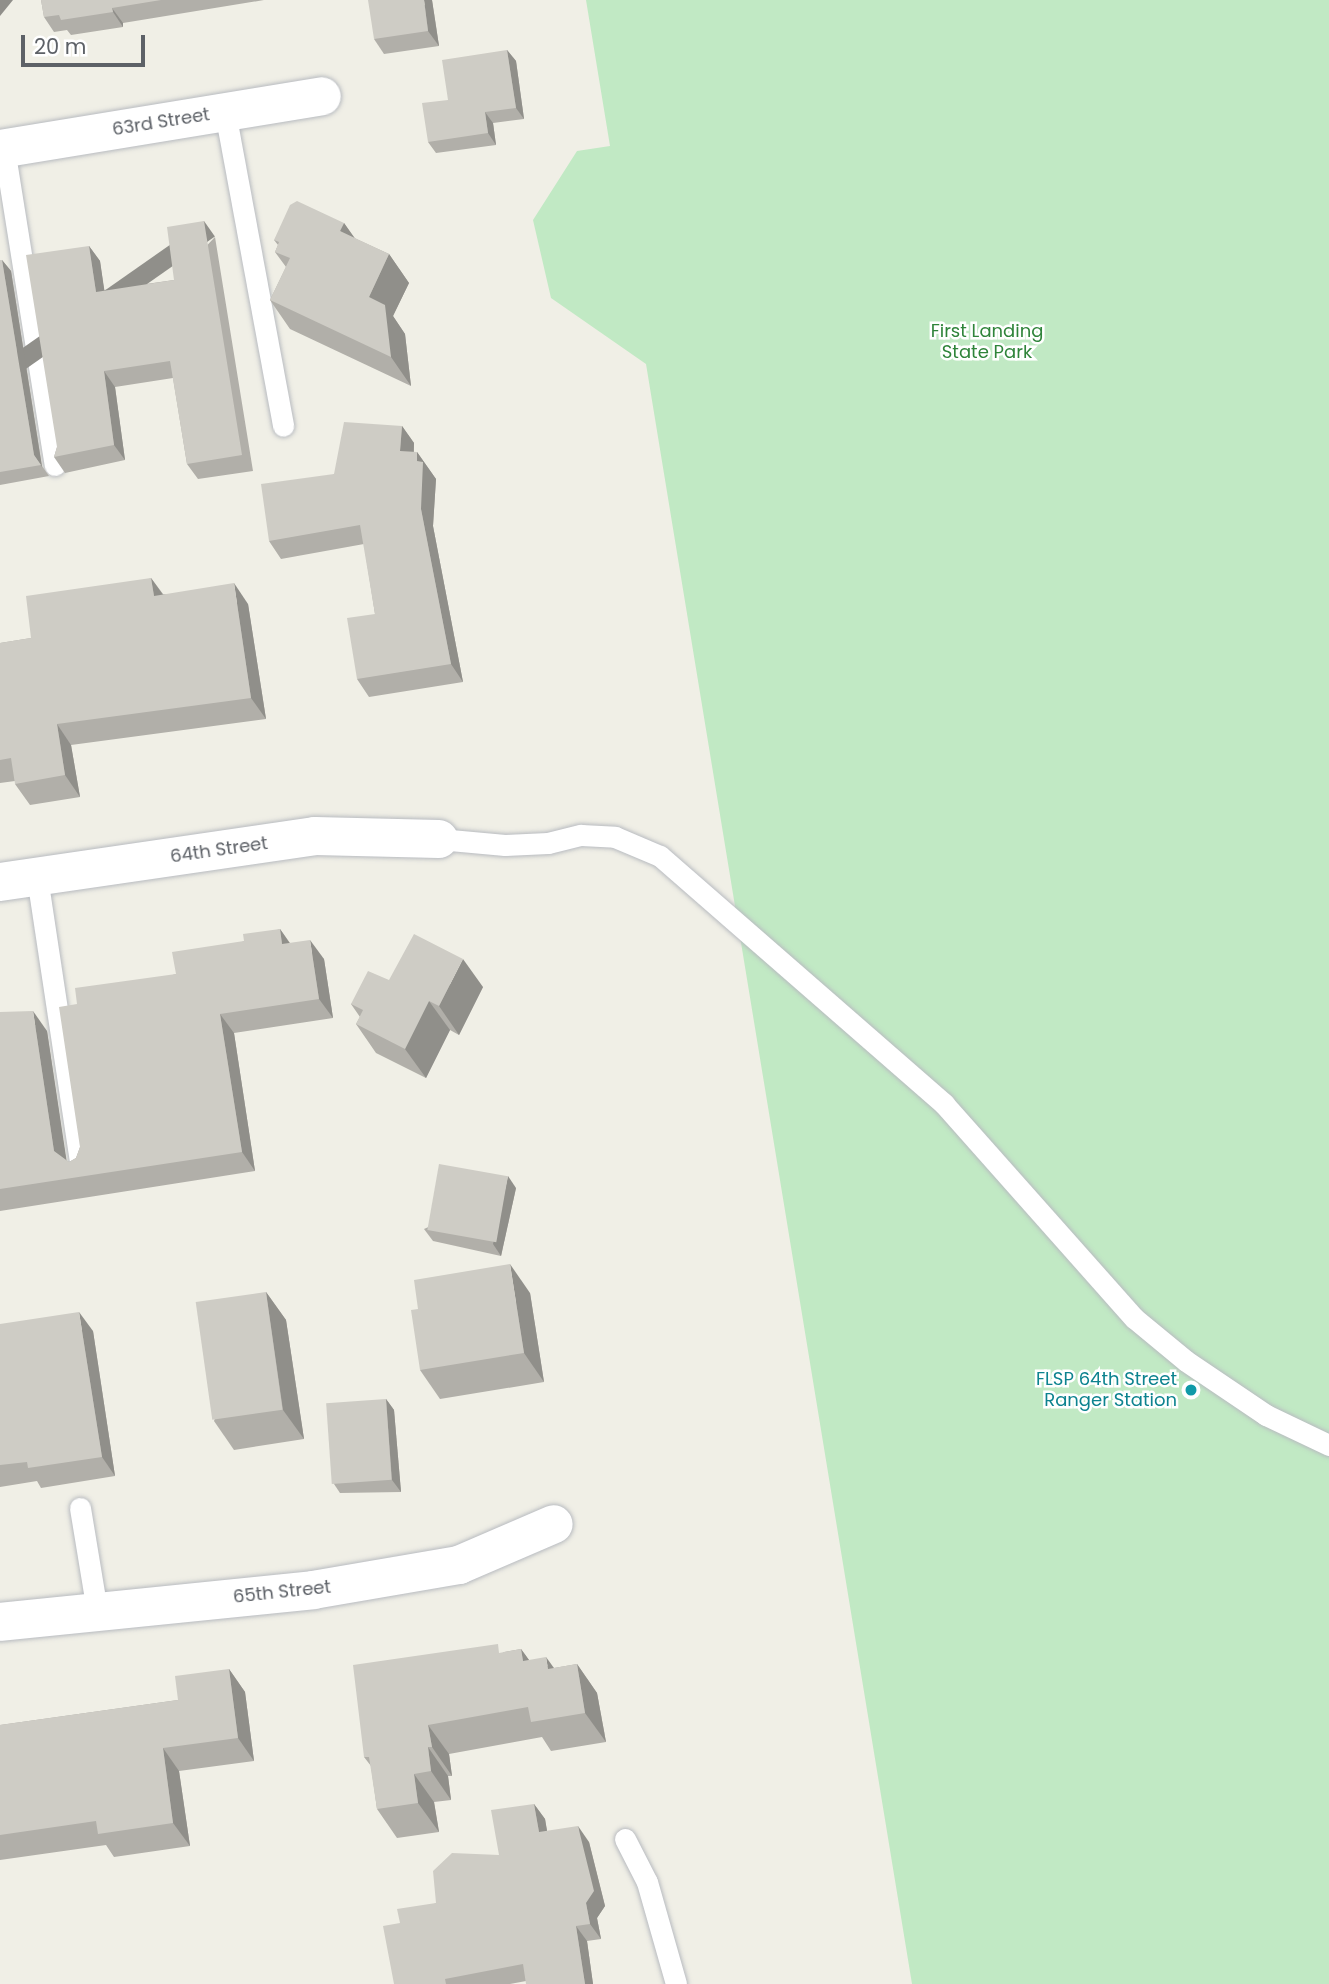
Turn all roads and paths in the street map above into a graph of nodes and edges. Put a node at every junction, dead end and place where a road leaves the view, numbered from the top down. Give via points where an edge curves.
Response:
1 (323, 96) dead end
2 (225, 112) junction
3 (2, 148) edge
4 (283, 426) dead end
5 (55, 465) edge
6 (439, 839) joint
7 (18, 879) edge
8 (81, 1168) edge
9 (1329, 1445) edge
10 (80, 1508) dead end
11 (554, 1524) dead end
12 (97, 1611) junction
13 (0, 1622) edge
14 (625, 1839) dead end
15 (676, 1984) edge

1 - 2 street, 63rd Street
2 - 3 street, 63rd Street
2 - 4 lane
3 - 5 lane
6 - 7 street, 64th Street via 315,836
6 - 9 lane via 505,845 548,843 581,835 615,837 660,856 944,1104 1134,1318 1186,1361 1266,1415
7 - 8 lane
10 - 12 lane
11 - 12 street, 65th Street via 459,1565 313,1590
12 - 13 street, 65th Street
14 - 15 lane via 648,1882

